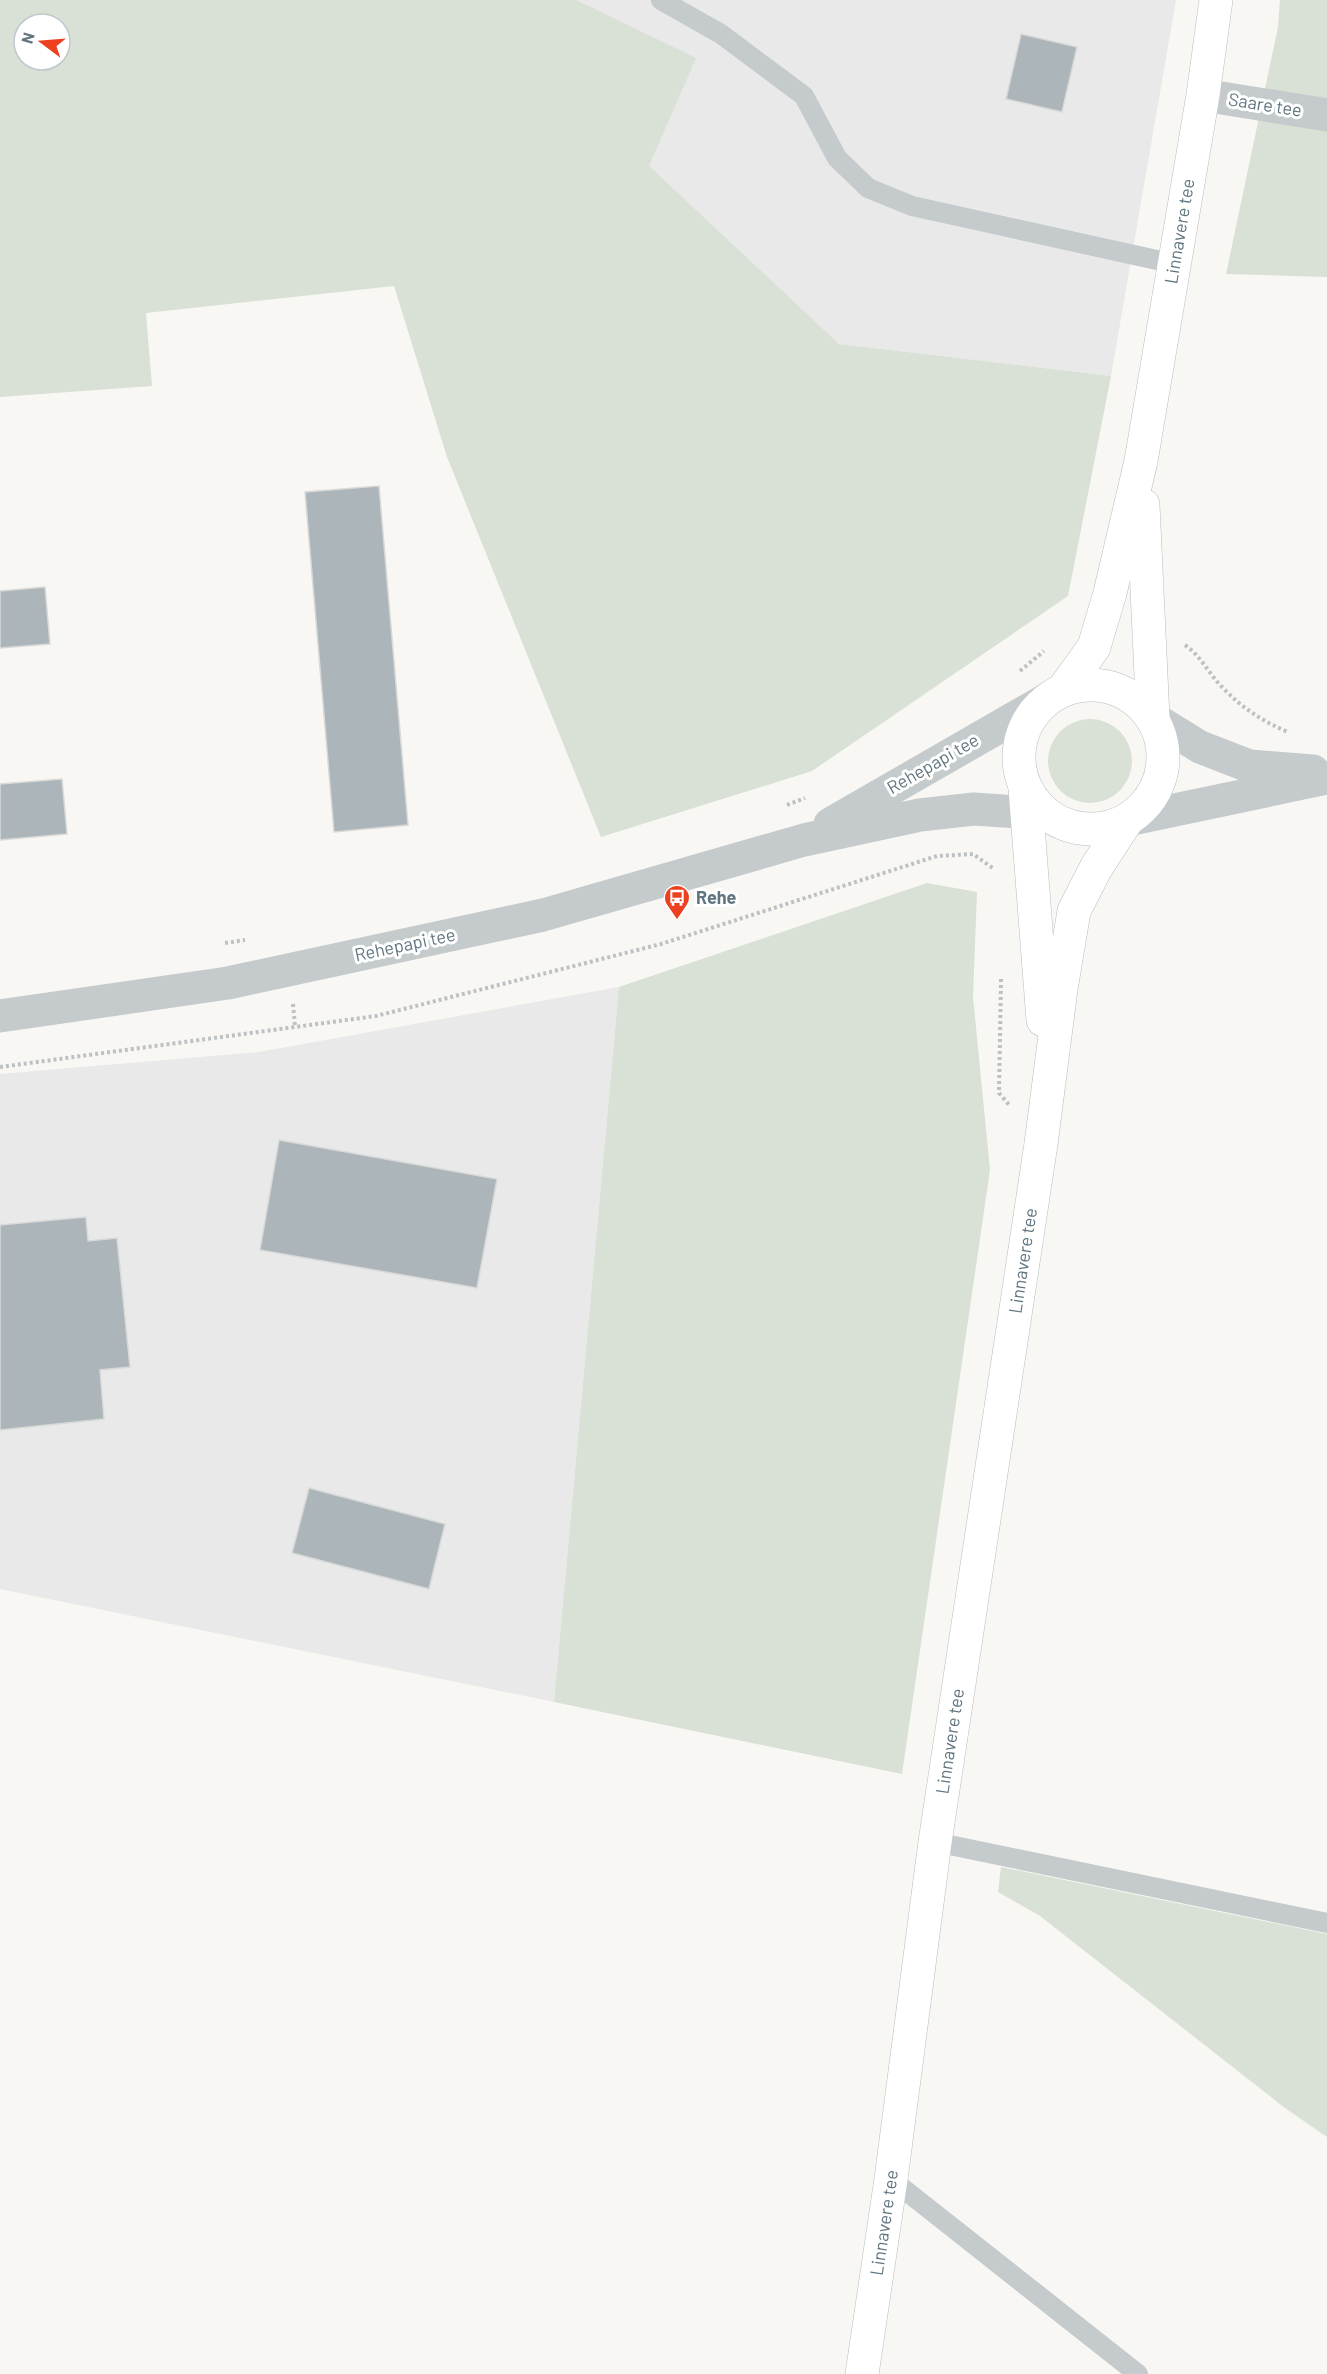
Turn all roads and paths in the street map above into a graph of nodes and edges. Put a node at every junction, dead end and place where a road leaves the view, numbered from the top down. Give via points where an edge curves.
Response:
1 (661, 0) edge
2 (1216, 0) edge
3 (1203, 95) junction
4 (1327, 115) edge
5 (1174, 264) junction
6 (1141, 461) junction
7 (1148, 635) junction
8 (1046, 650) dead end
9 (1012, 677) dead end
10 (1063, 690) junction
11 (1153, 718) junction
12 (1293, 734) dead end
13 (1327, 772) edge
14 (1327, 778) edge
15 (812, 796) dead end
16 (1033, 805) junction
17 (780, 807) dead end
18 (1127, 820) junction
19 (804, 840) junction
20 (998, 872) dead end
21 (255, 939) dead end
22 (225, 943) dead end
23 (1001, 978) dead end
24 (0, 1016) edge
25 (0, 1067) edge
26 (1046, 1109) junction
27 (1041, 1144) junction
28 (935, 1842) junction
29 (1327, 1923) edge
30 (891, 2179) junction
31 (862, 2374) edge
32 (1138, 2374) edge

1 - 5 lane via 721,34 804,96 837,158 868,188 912,206
2 - 3 street, Linnavere tee
3 - 4 street, Saare tee
3 - 5 street, Linnavere tee
5 - 6 street, Linnavere tee
6 - 7 street, Linnavere tee
6 - 10 street, Linnavere tee via 1094,647
7 - 11 street, Linnavere tee
7 - 12 path via 1174,637 1194,651 1222,687 1261,720
8 - 9 path
10 - 11 street, Linnavere tee via 1103,685 1123,691
10 - 16 street, Linnavere tee via 1043,702 1028,721 1020,742 1019,766
10 - 19 street, Rehepapi tee
11 - 13 street via 1200,747 1249,766
11 - 18 street, Linnavere tee via 1162,740 1164,764 1158,786 1145,806
14 - 18 street
15 - 17 path
16 - 18 street, Linnavere tee via 1065,825 1086,829 1107,828
16 - 19 street, Rehepapi tee via 920,815
16 - 26 street, Linnavere tee
18 - 26 street, Linnavere tee via 1096,867 1074,911
19 - 24 street, Rehepapi tee via 520,920 228,983
20 - 25 path via 972,854 937,856 661,944 376,1016
21 - 22 path
23 - 27 path via 999,1093
26 - 27 street, Linnavere tee
27 - 28 street, Linnavere tee
28 - 29 lane
28 - 30 street, Linnavere tee
30 - 31 street, Linnavere tee
30 - 32 lane

